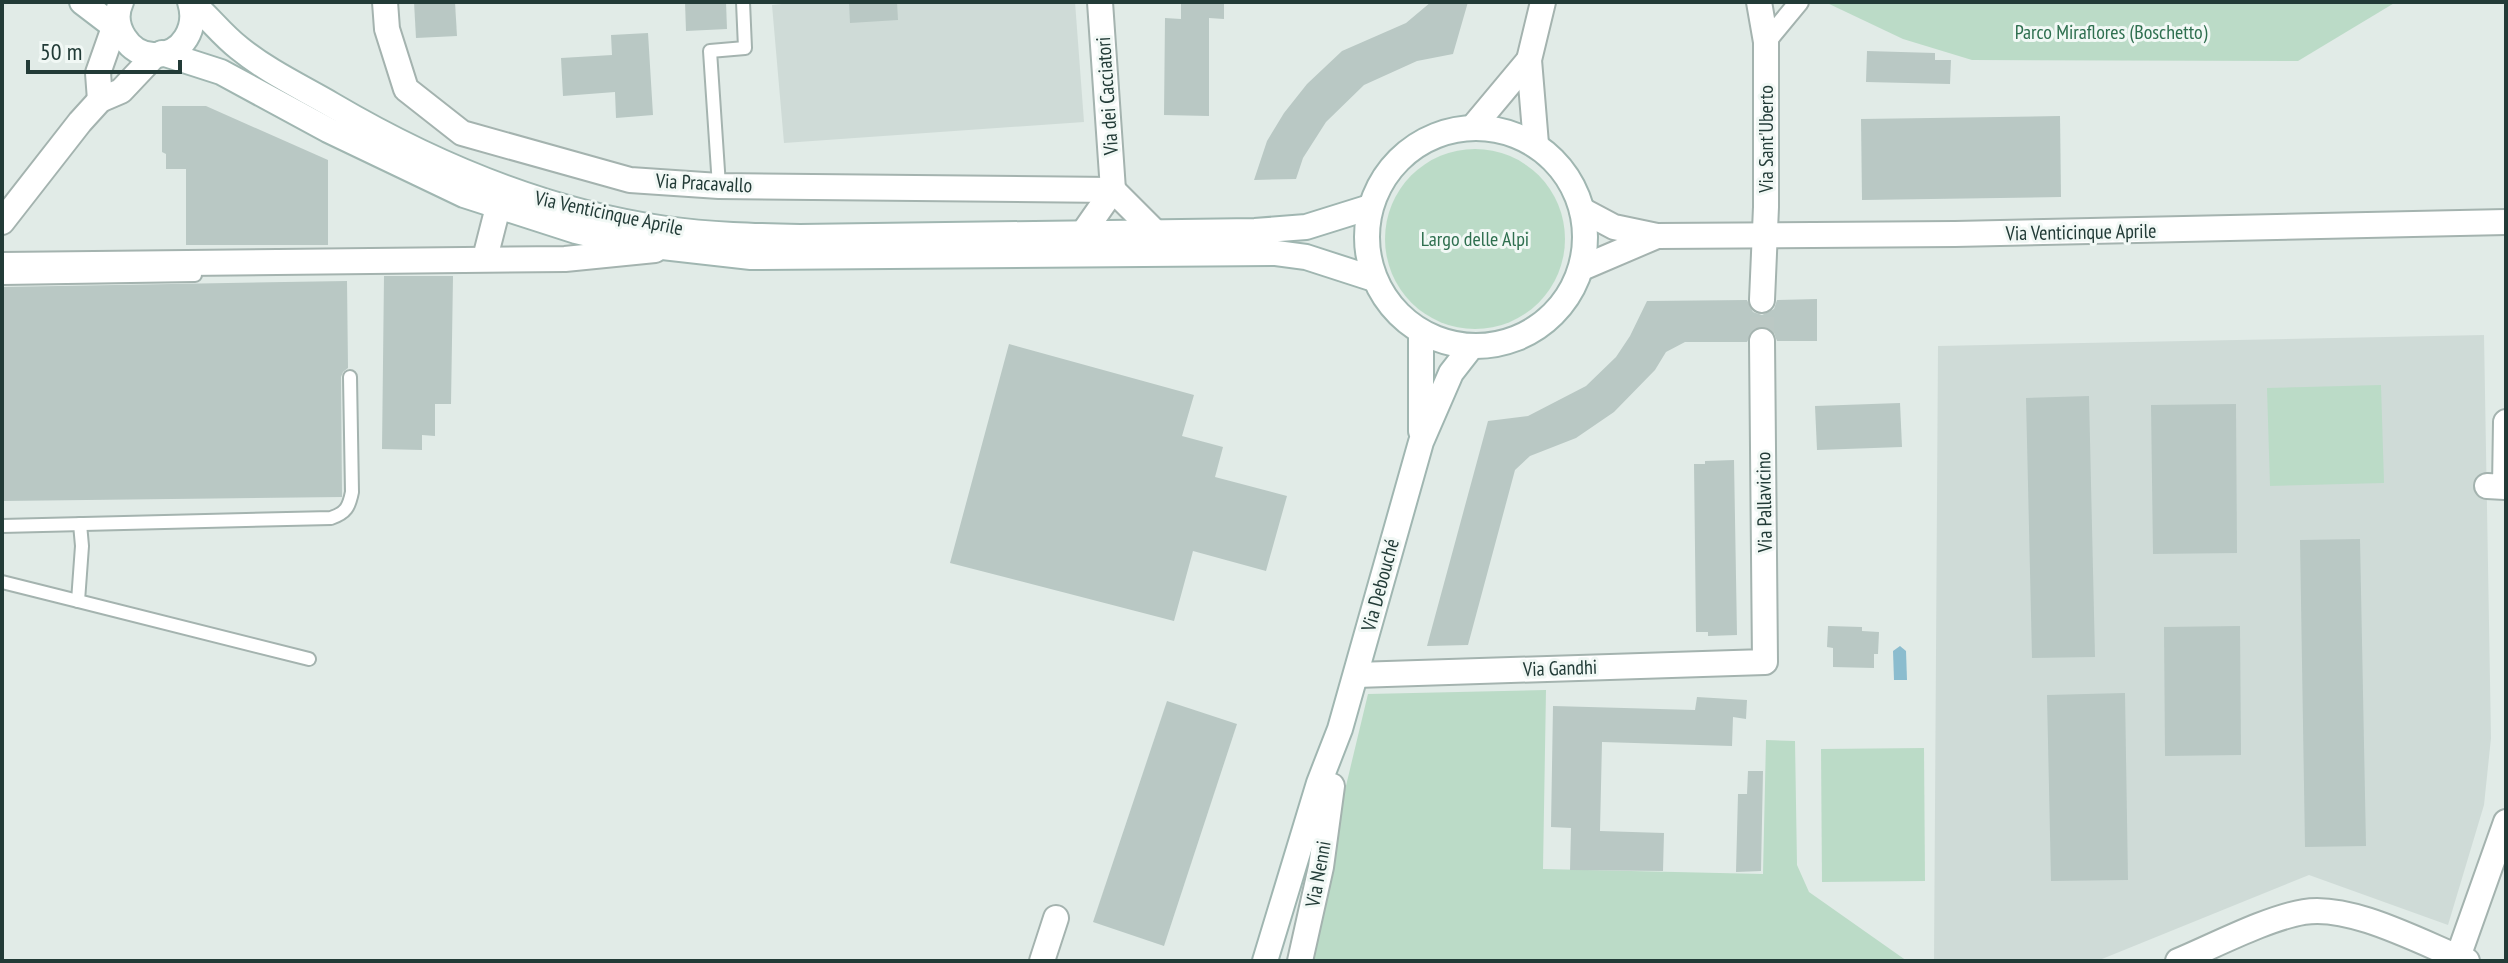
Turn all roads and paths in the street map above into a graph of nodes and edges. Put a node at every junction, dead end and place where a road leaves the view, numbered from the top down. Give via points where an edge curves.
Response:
1 (82, 2) edge
2 (190, 2) edge
3 (385, 2) edge
4 (743, 2) edge
5 (1100, 2) edge
6 (1543, 2) edge
7 (1759, 2) edge
8 (1799, 2) edge
9 (118, 20) edge
10 (1766, 42) junction
11 (158, 54) junction
12 (1529, 60) junction
13 (100, 100) junction
14 (1473, 127) junction
15 (1536, 144) junction
16 (719, 186) junction
17 (1113, 190) junction
18 (498, 207) junction
19 (1370, 207) junction
20 (1582, 210) junction
21 (2, 222) edge
22 (2506, 222) edge
23 (1155, 232) junction
24 (1083, 233) junction
25 (1657, 236) junction
26 (1764, 236) junction
27 (666, 248) junction
28 (475, 258) junction
29 (2, 265) edge
30 (1582, 268) junction
31 (2, 278) edge
32 (1374, 279) junction
33 (1762, 300) tunnel mouth
34 (1421, 333) junction
35 (1762, 341) tunnel mouth
36 (1472, 346) junction
37 (350, 377) dead end
38 (2506, 422) edge
39 (1421, 442) junction
40 (2487, 486) dead end
41 (80, 524) junction
42 (2, 526) edge
43 (2, 582) edge
44 (78, 601) junction
45 (309, 659) dead end
46 (1765, 662) joint
47 (1356, 675) junction
48 (1340, 729) junction
49 (1332, 786) junction
50 (2506, 822) edge
51 (1056, 918) dead end
52 (2462, 959) edge
53 (1042, 961) edge
54 (1265, 961) edge
55 (1281, 961) edge
56 (1300, 961) edge
57 (2178, 961) edge

1 - 9 street
2 - 11 street via 190,32 174,50
2 - 24 street, Via Venticinque Aprile via 272,71 367,126 426,156 552,202 665,229 738,236
3 - 16 street, Via Pracavallo via 387,29 406,89 462,133 630,180
4 - 16 lane via 745,48 710,51
5 - 17 street, Via dei Cacciatori
6 - 12 street
7 - 10 street, Via Sant'Uberto
8 - 10 street
9 - 11 street, Via Venticinque Aprile via 135,50
9 - 13 street via 98,73
10 - 26 street, Via Sant'Uberto
11 - 13 street via 121,91
11 - 18 street, Via Venticinque Aprile via 221,72 427,179
12 - 14 street
12 - 15 street
13 - 21 street
14 - 15 street via 1506,131
14 - 19 street via 1437,134 1406,152 1382,179
15 - 20 street via 1563,169
16 - 17 street, Via Pracavallo
17 - 23 street
17 - 24 street
18 - 27 street, Via Venticinque Aprile via 576,231
18 - 28 street
19 - 23 street, Via Venticinque Aprile via 1306,227
19 - 32 street via 1366,246
20 - 25 street, Via Venticinque Aprile via 1614,227
20 - 30 street
22 - 26 street, Via Venticinque Aprile
23 - 24 street, Via Venticinque Aprile
25 - 26 street, Via Venticinque Aprile
25 - 30 street, Via Venticinque Aprile
26 - 33 street
27 - 28 street, Via Venticinque Aprile via 565,259
27 - 32 street, Via Venticinque Aprile via 751,257 1276,253
28 - 29 street, Via Venticinque Aprile
28 - 31 lane via 465,270
30 - 36 street via 1564,302 1539,327 1507,342
32 - 34 street via 1390,305
34 - 36 street via 1436,341
34 - 39 street, Via Debouché
35 - 46 street, Via Pallavicino
36 - 39 street, Via Debouché via 1451,373
37 - 41 lane via 352,492 342,515
38 - 40 street via 2505,487
39 - 47 street, Via Debouché
41 - 42 lane
41 - 44 lane
43 - 44 lane
44 - 45 lane
46 - 47 street, Via Gandhi
47 - 48 street, Via Debouché
48 - 49 street, Via Debouché
48 - 54 street, Via Debouché
49 - 55 street, Via Debouché
49 - 56 street, Via Nenni
50 - 52 street
51 - 53 street
52 - 57 street via 2331,911 2289,915

